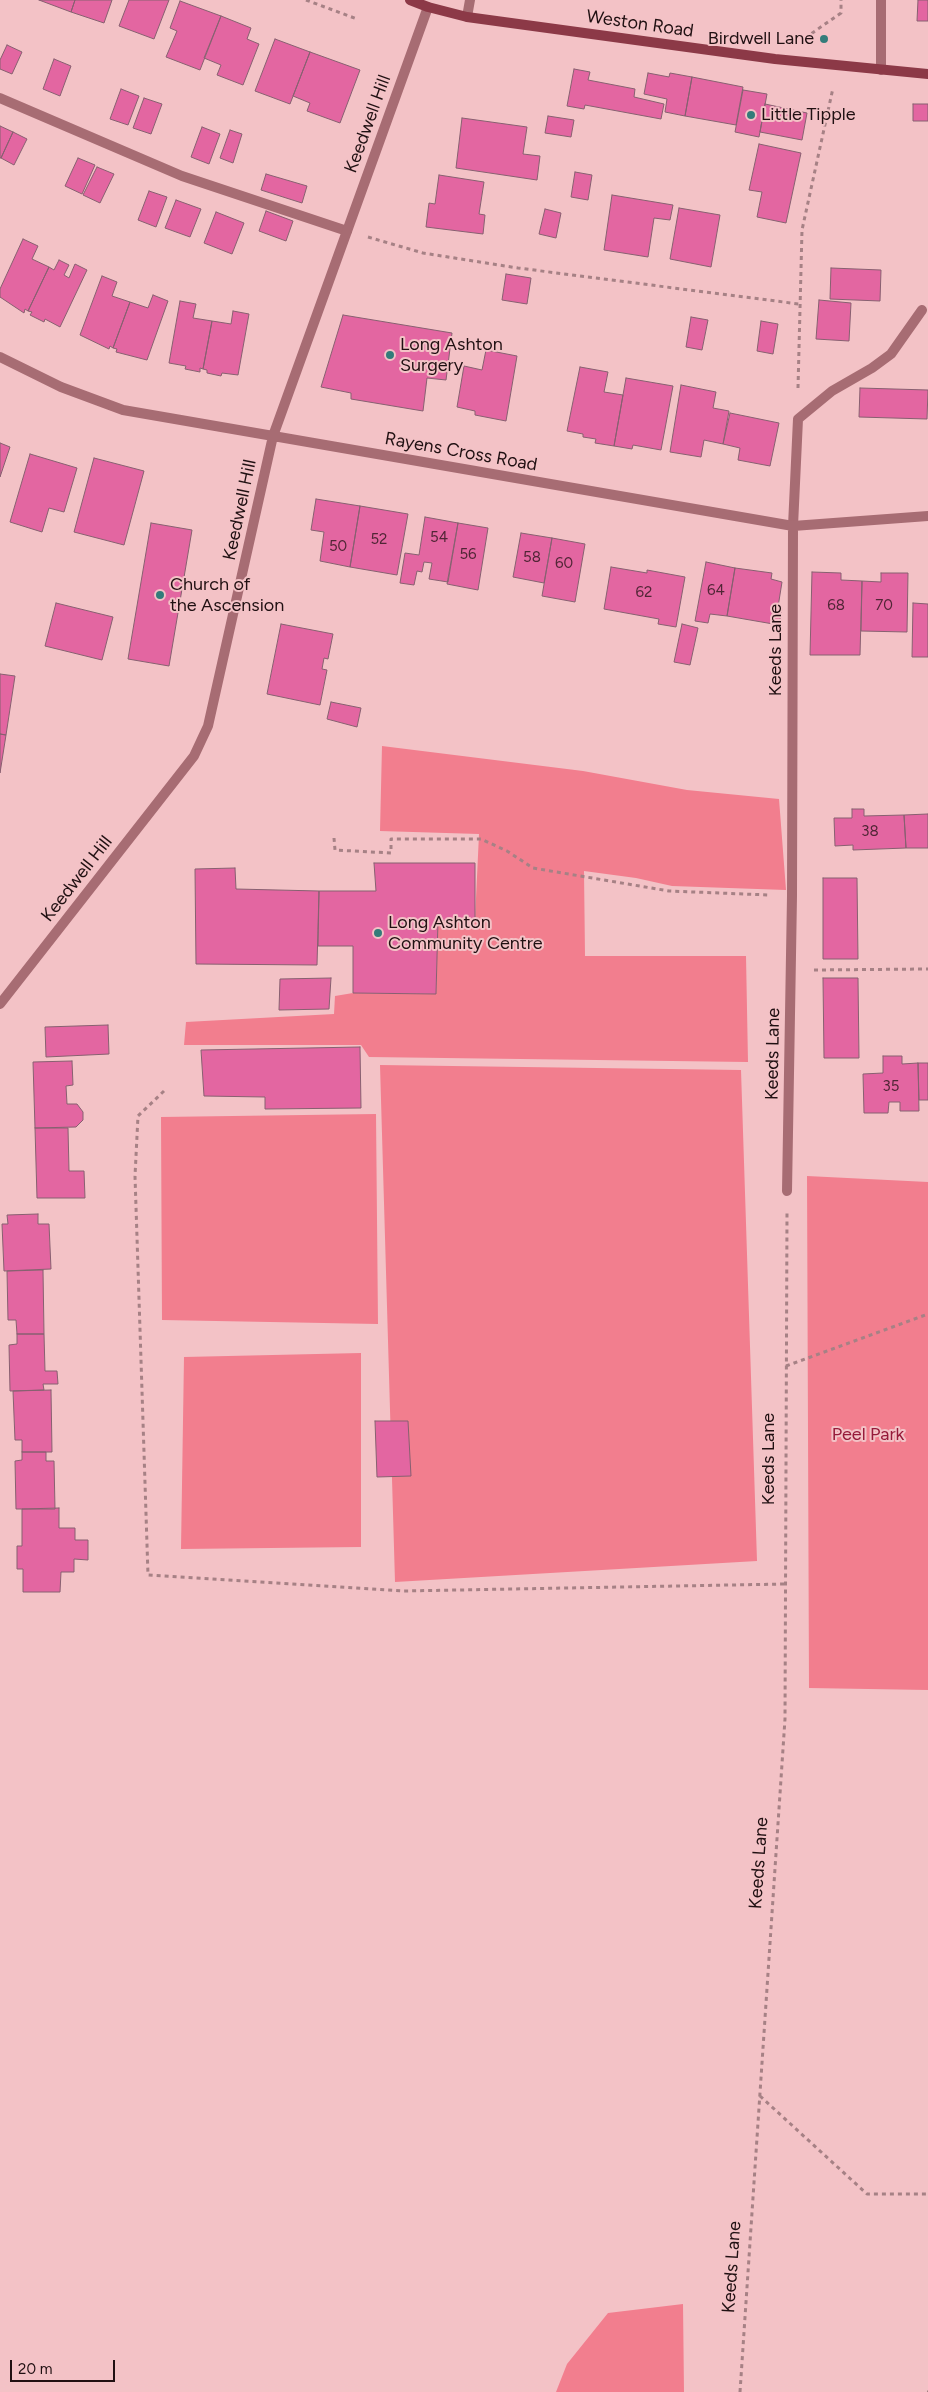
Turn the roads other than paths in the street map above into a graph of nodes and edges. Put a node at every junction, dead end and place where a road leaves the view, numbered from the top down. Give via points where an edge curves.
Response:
1 (410, 0) edge
2 (470, 0) edge
3 (882, 0) edge
4 (428, 7) junction
5 (468, 17) junction
6 (881, 70) junction
7 (928, 74) edge
8 (0, 98) edge
9 (347, 231) junction
10 (922, 310) dead end
11 (0, 357) edge
12 (273, 436) junction
13 (928, 516) edge
14 (793, 526) junction
15 (0, 1004) edge
16 (787, 1191) road end

1 - 4 street, Weston Road
2 - 5 street
3 - 6 street
4 - 5 street, Weston Road
4 - 9 street, Keedwell Hill
5 - 6 street, Weston Road via 775,59
6 - 7 street, Weston Road
8 - 9 street via 182,176
9 - 12 street, Keedwell Hill
10 - 14 street, Keeds Lane via 891,354 832,391 798,419
11 - 12 street, Rayens Cross Road via 61,387 123,410
12 - 14 street, Rayens Cross Road
12 - 15 street, Keedwell Hill via 210,718 194,756
13 - 14 street, Rayens Cross Road
14 - 16 street, Keeds Lane

